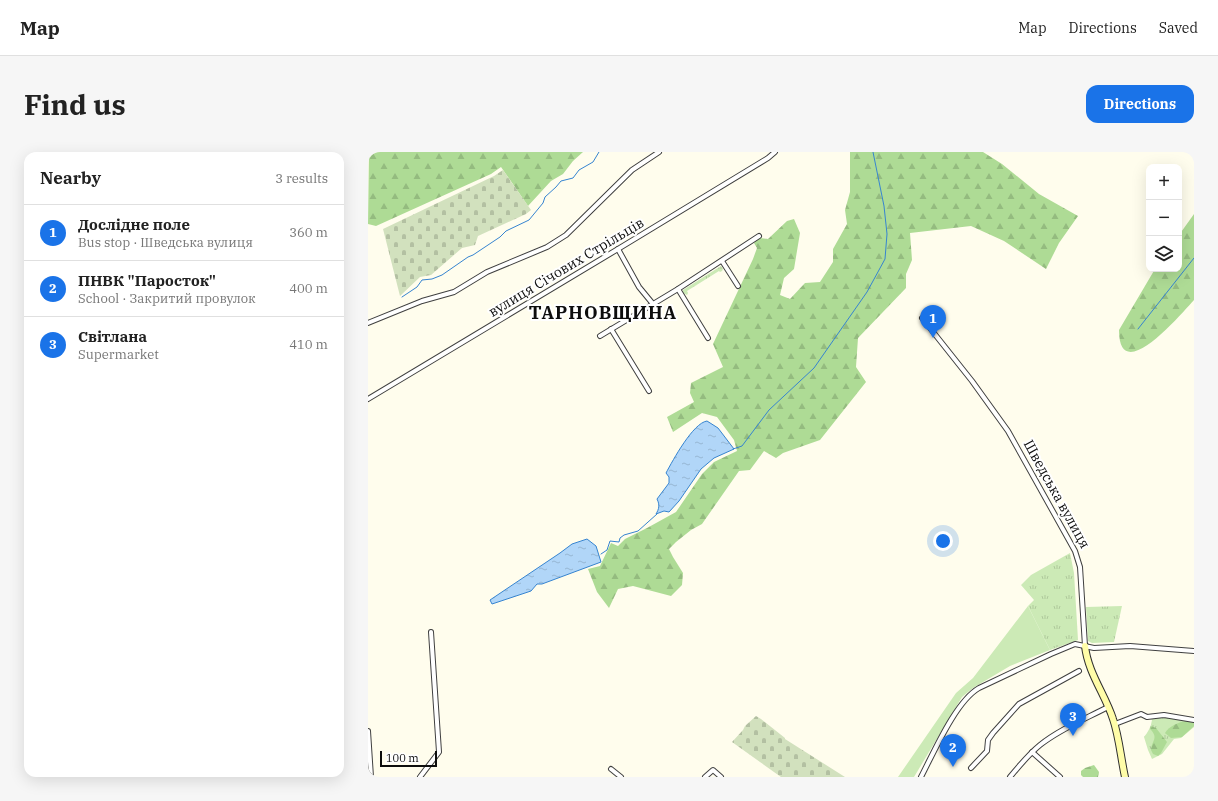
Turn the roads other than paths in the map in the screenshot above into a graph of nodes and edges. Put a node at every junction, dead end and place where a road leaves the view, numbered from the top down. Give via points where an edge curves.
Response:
1 (659, 152) edge
2 (775, 152) edge
3 (759, 236) dead end
4 (618, 249) junction
5 (722, 261) junction
6 (738, 286) dead end
7 (678, 289) junction
8 (653, 304) junction
9 (922, 318) dead end
10 (368, 323) edge
11 (612, 329) junction
12 (600, 336) dead end
13 (708, 338) dead end
14 (649, 391) dead end
15 (368, 399) edge
16 (431, 632) dead end
17 (1085, 646) junction
18 (1194, 651) edge
19 (1079, 671) dead end
20 (1108, 707) junction
21 (1194, 720) edge
22 (1115, 724) junction
23 (368, 731) edge
24 (1032, 752) junction
25 (971, 768) dead end
26 (611, 769) dead end
27 (371, 777) edge
28 (420, 777) edge
29 (620, 777) edge
30 (706, 777) edge
31 (721, 777) edge
32 (921, 777) edge
33 (1010, 777) edge
34 (1060, 777) edge
35 (1125, 777) edge

1 - 10 street via 632,170 566,235 547,247 487,272 454,292 422,301
2 - 4 street, вулиця Січових Стрільців
3 - 5 street
4 - 8 street via 639,287
4 - 15 street, вулиця Січових Стрільців
5 - 6 street
5 - 7 street
7 - 8 street
7 - 13 street
8 - 11 street
9 - 17 street, Шведська вулиця via 1008,431 1075,551 1080,567
11 - 12 street
11 - 14 street
16 - 28 street via 439,752
17 - 18 street via 1130,646
17 - 20 street, Шведська вулиця via 1092,674
17 - 32 street via 1068,646 973,692 957,711
19 - 25 street via 1019,704 993,733 988,740 987,751
20 - 22 street, Шведська вулиця
20 - 24 street via 1062,731
21 - 22 street via 1164,715 1147,717 1141,714
22 - 35 street, Шведська вулиця
23 - 27 street
24 - 33 street
24 - 34 street
26 - 29 street
30 - 31 street via 713,770

